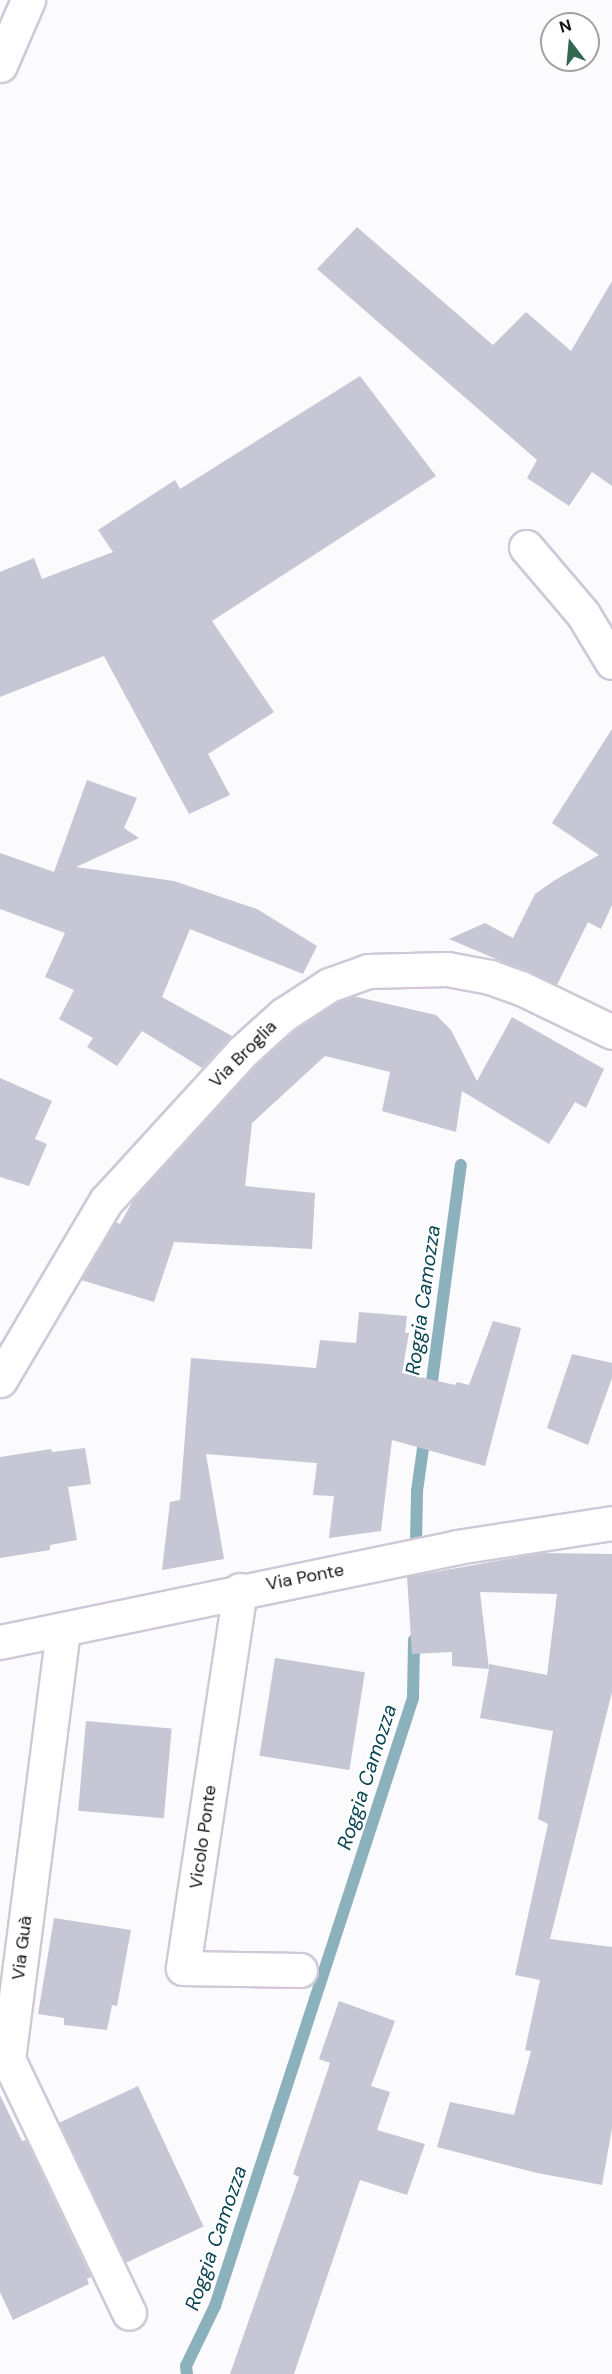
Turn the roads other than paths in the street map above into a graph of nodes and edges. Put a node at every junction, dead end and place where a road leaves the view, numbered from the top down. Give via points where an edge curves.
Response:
1 (28, 0) edge
2 (0, 65) edge
3 (526, 547) dead end
4 (612, 662) edge
5 (612, 1032) edge
6 (0, 1380) edge
7 (612, 1523) edge
8 (240, 1590) junction
9 (63, 1630) junction
10 (0, 1642) edge
11 (300, 1970) dead end
12 (129, 2313) dead end

1 - 2 street
3 - 4 street via 583,614
5 - 6 street, Via Broglia via 521,988 447,969 368,971 329,985 283,1015 242,1052 106,1201
7 - 8 street, Via Ponte via 457,1547
8 - 9 street, Via Ponte
8 - 11 street, Vicolo Ponte via 183,1968
9 - 10 street, Via Ponte
9 - 12 street, Via Guà via 8,2059

